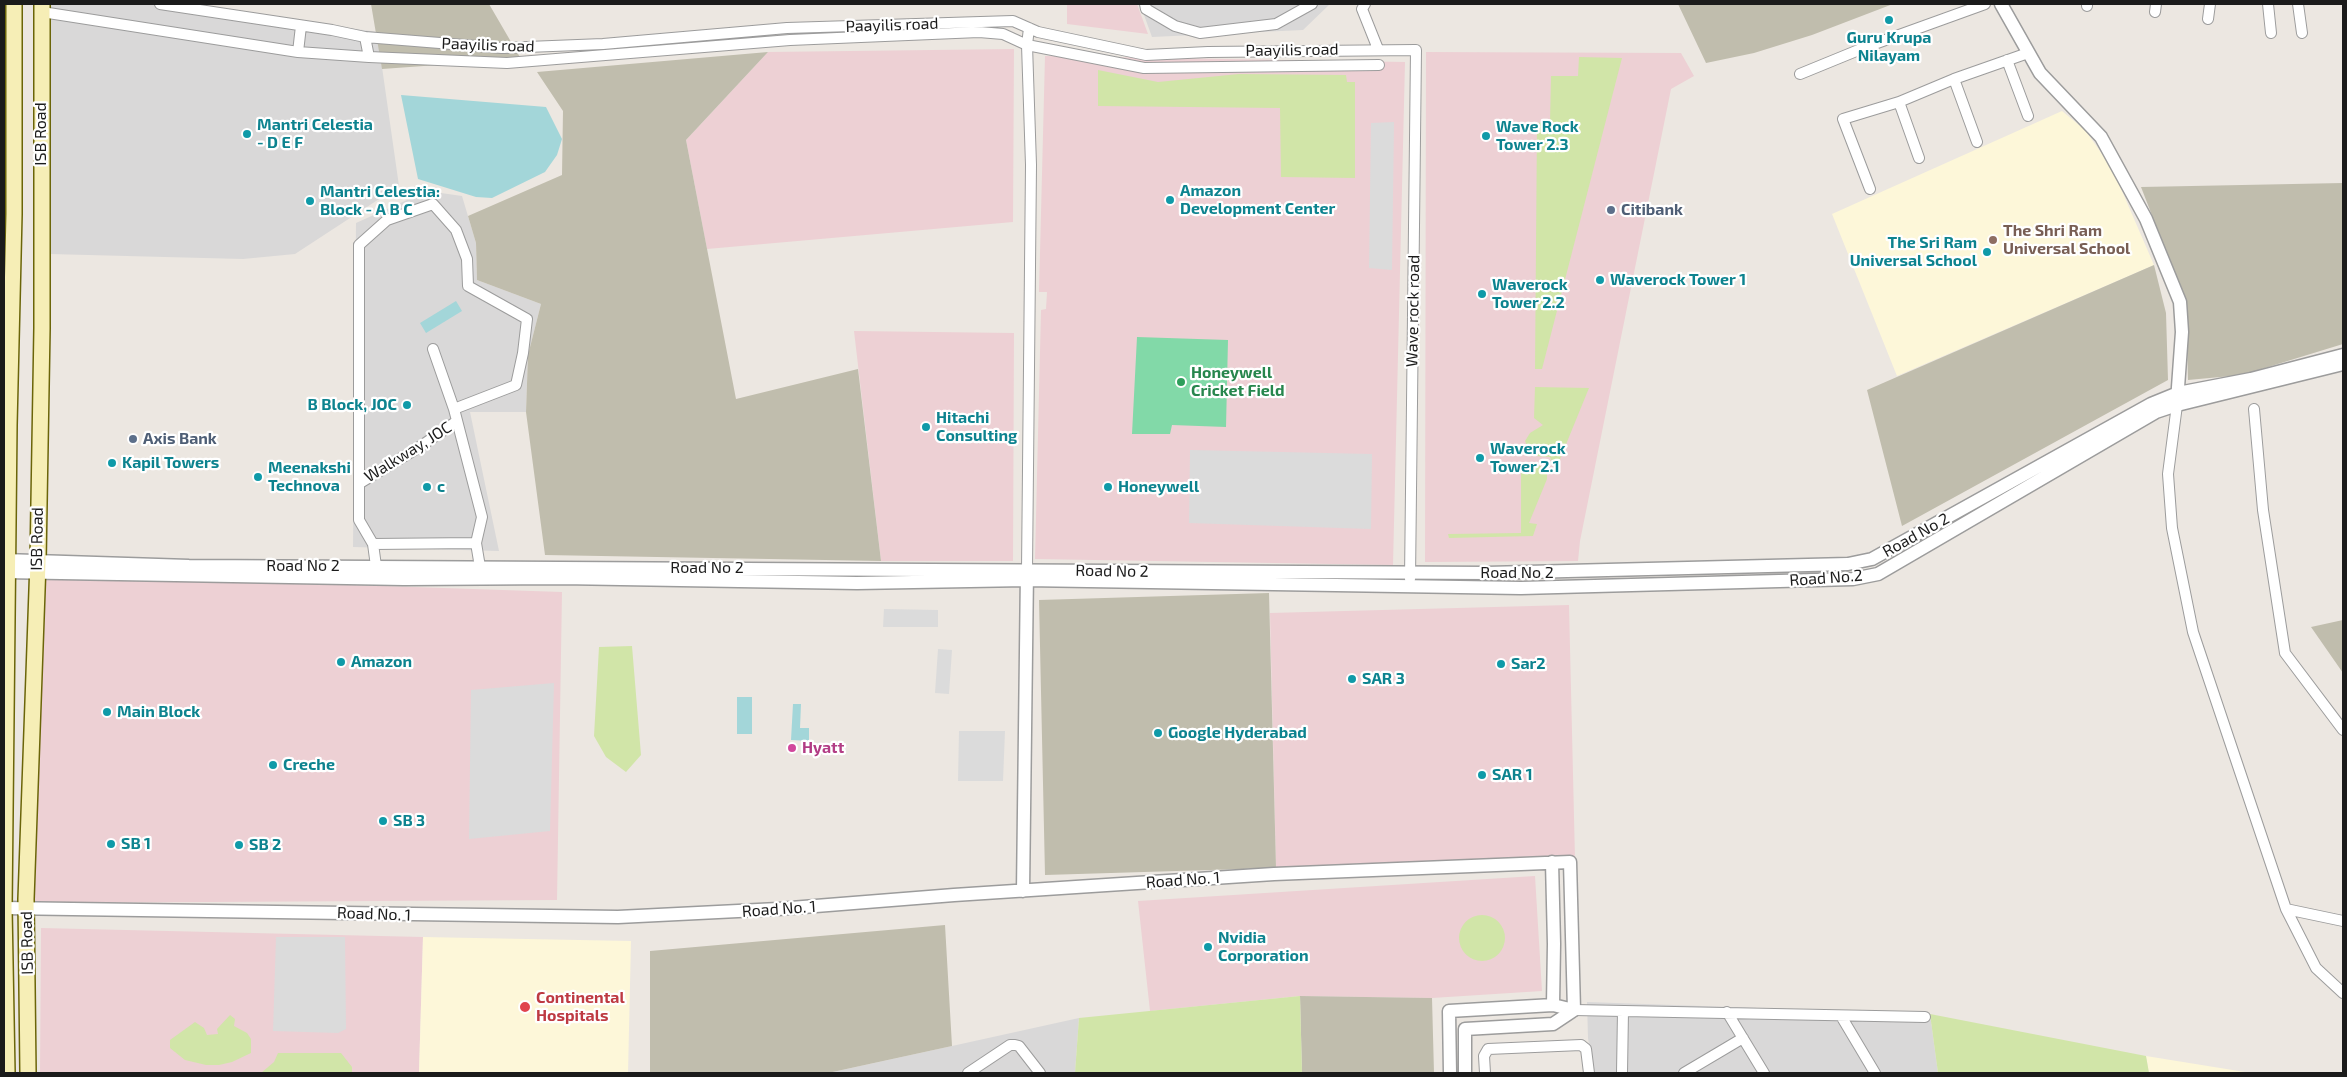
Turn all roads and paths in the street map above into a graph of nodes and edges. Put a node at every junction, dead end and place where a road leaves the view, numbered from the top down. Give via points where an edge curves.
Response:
1 (14, 4) edge
2 (160, 4) edge
3 (1144, 4) edge
4 (1312, 4) edge
5 (1365, 4) edge
6 (1985, 4) edge
7 (2001, 4) edge
8 (2210, 4) edge
9 (2268, 4) edge
10 (2298, 4) edge
11 (42, 8) edge
12 (2208, 20) dead end
13 (301, 26) junction
14 (1029, 28) junction
15 (2271, 33) dead end
16 (2302, 34) dead end
17 (365, 37) junction
18 (1027, 45) junction
19 (1378, 50) junction
20 (1416, 50) joint
21 (298, 52) junction
22 (2028, 53) junction
23 (1146, 54) junction
24 (369, 57) junction
25 (2007, 60) junction
26 (1379, 65) dead end
27 (1144, 68) junction
28 (1800, 74) dead end
29 (1954, 79) junction
30 (1899, 102) junction
31 (2028, 116) dead end
32 (1977, 142) dead end
33 (1919, 158) dead end
34 (1870, 189) dead end
35 (433, 349) dead end
36 (2343, 363) edge
37 (2178, 399) junction
38 (454, 409) junction
39 (2254, 409) dead end
40 (457, 421) junction
41 (360, 483) junction
42 (476, 543) junction
43 (373, 544) junction
44 (6, 566) edge
45 (376, 566) junction
46 (480, 567) junction
47 (37, 568) junction
48 (1410, 572) junction
49 (1026, 574) junction
50 (1410, 585) junction
51 (1521, 588) joint
52 (2343, 730) edge
53 (1552, 862) junction
54 (1023, 891) junction
55 (4, 908) edge
56 (27, 909) junction
57 (2286, 909) junction
58 (2343, 921) edge
59 (2343, 992) edge
60 (1553, 1005) junction
61 (1574, 1010) junction
62 (1623, 1011) junction
63 (1727, 1012) junction
64 (1841, 1016) junction
65 (1925, 1017) dead end
66 (1743, 1038) junction
67 (8, 1073) edge
68 (28, 1073) edge
69 (968, 1073) edge
70 (1040, 1073) edge
71 (1450, 1073) edge
72 (1465, 1073) edge
73 (1485, 1073) edge
74 (1589, 1073) edge
75 (1622, 1073) edge
76 (1684, 1073) edge
77 (1764, 1073) edge
78 (1875, 1073) edge

1 - 44 main road, ISB Road via 14,214
2 - 13 street, Paayilis road
3 - 4 street via 1146,10 1174,26 1200,34 1276,24
5 - 19 street via 1362,9
6 - 28 street
7 - 22 street
8 - 12 street
9 - 15 street
10 - 16 street
11 - 21 street, Paayilis road
11 - 47 main road, ISB Road via 42,328
13 - 17 street, Paayilis road
13 - 21 street
14 - 17 street, Paayilis road via 1013,21 788,28 602,44 502,48
14 - 18 street
14 - 23 street, Paayilis road
17 - 24 street
18 - 24 street, Paayilis road via 1003,34 979,32 790,40 508,63
18 - 27 street, Paayilis road
18 - 49 street via 1031,165
19 - 20 street, Paayilis road
19 - 23 street, Paayilis road
20 - 48 street, Wave rock road
21 - 24 street, Paayilis road
22 - 25 street
22 - 37 street via 2040,73 2101,137 2146,219 2180,302 2182,332
23 - 27 street
25 - 29 street
25 - 31 street
26 - 27 street, Paayilis road
29 - 30 street
29 - 32 street
30 - 33 street
30 - 34 street via 1843,119
35 - 38 street
36 - 37 street via 2251,379
37 - 48 street, Road No 2 via 2151,404 1872,560 1848,564 1551,573
37 - 51 street, Road No.2 via 1878,574 1853,579
37 - 57 street via 2168,474 2172,528 2193,632
38 - 40 street
38 - 41 street via 516,385 526,319 468,286 467,259 456,230 433,204 387,220 359,245
39 - 52 street via 2263,510 2285,654
40 - 41 street, Walkway, JOC
40 - 42 street via 482,517
41 - 43 street via 359,520
42 - 43 street
42 - 46 street
43 - 45 street
44 - 47 street, Road No 2
44 - 55 main road, ISB Road
45 - 46 street, Road No 2
45 - 47 street, Road No 2
46 - 49 street, Road No 2
47 - 49 street, Road No 2 via 856,583
47 - 56 main road, ISB Road
48 - 49 street, Road No 2 via 1107,571
48 - 50 street, Wave rock road
49 - 50 street, Road No 2
49 - 54 street
50 - 51 street, Road No 2
53 - 54 street, Road No. 1 via 1274,874
53 - 60 street
53 - 61 street, Road No. 1 via 1570,862
54 - 56 street, Road No. 1 via 771,910 618,917
55 - 56 street, Road No. 1
55 - 67 main road, ISB Road
56 - 68 main road, ISB Road
57 - 58 street
57 - 59 street via 2316,968
60 - 61 street
60 - 71 street via 1449,1011
61 - 62 street
61 - 72 street via 1553,1024 1465,1029
62 - 63 street
62 - 75 street
63 - 64 street
63 - 66 street
64 - 65 street
64 - 78 street
66 - 76 street
66 - 77 street
69 - 70 street via 1010,1045 1019,1046
73 - 74 street via 1484,1056 1488,1049 1581,1045 1586,1049

